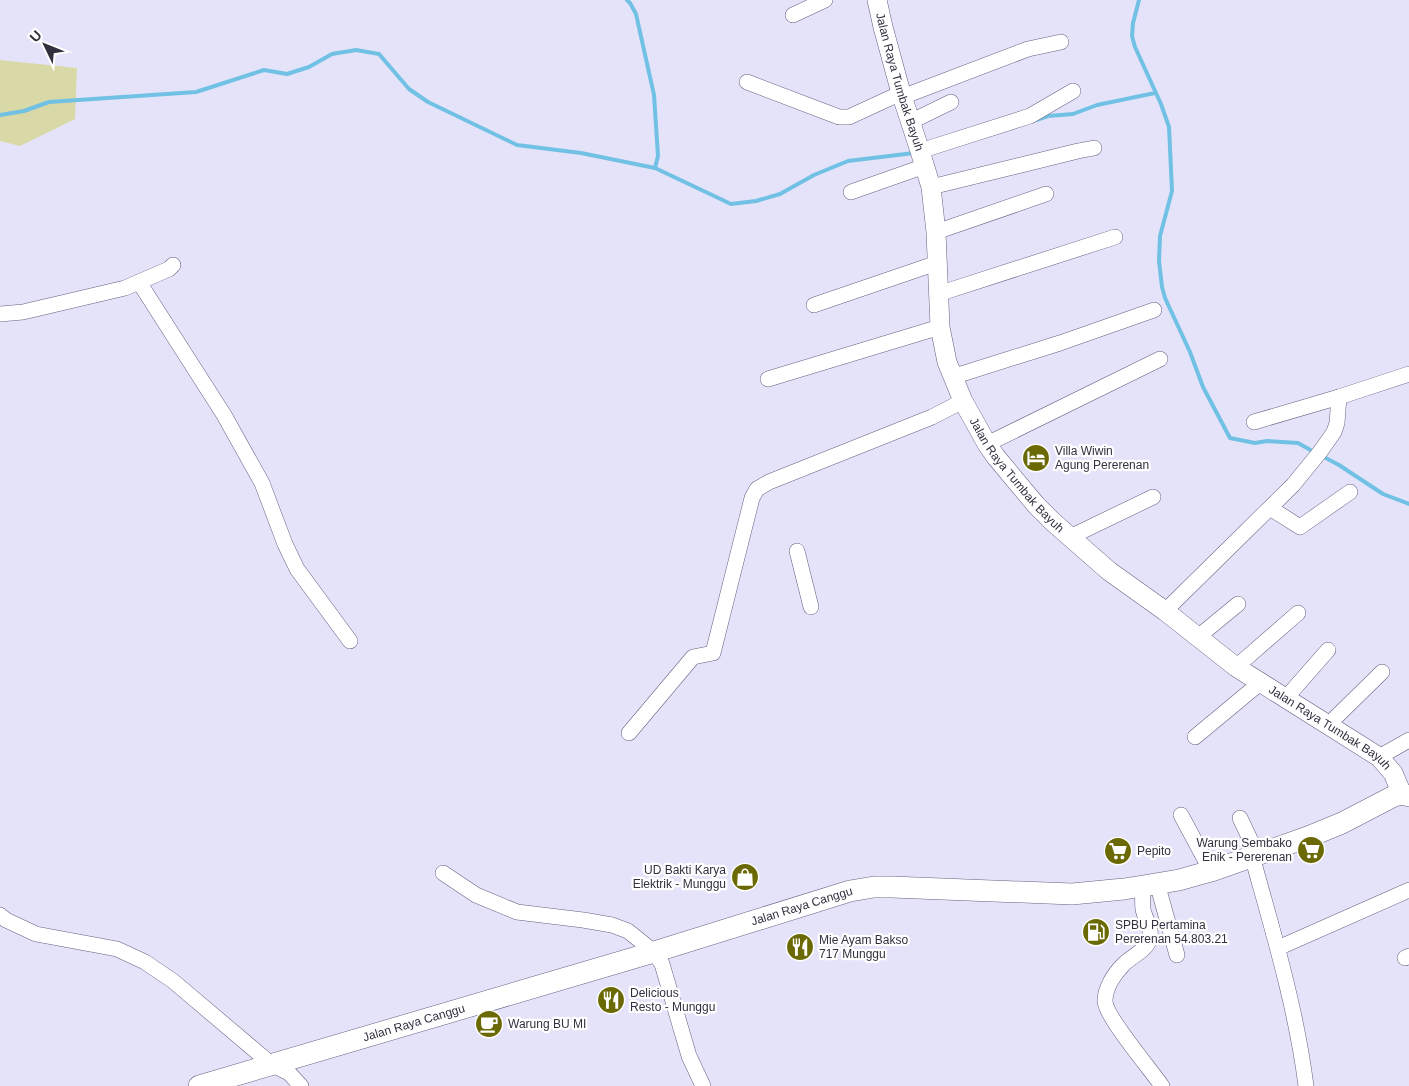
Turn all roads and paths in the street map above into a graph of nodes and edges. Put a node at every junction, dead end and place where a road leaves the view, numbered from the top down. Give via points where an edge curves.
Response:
1 (825, 0) edge
2 (877, 0) edge
3 (793, 15) dead end
4 (1061, 42) dead end
5 (747, 82) dead end
6 (1073, 91) dead end
7 (902, 95) junction
8 (951, 102) dead end
9 (910, 122) junction
10 (1094, 148) dead end
11 (923, 159) junction
12 (930, 187) junction
13 (851, 192) dead end
14 (1046, 194) dead end
15 (936, 232) junction
16 (1115, 237) dead end
17 (936, 263) junction
18 (173, 265) dead end
19 (139, 282) junction
20 (938, 294) junction
21 (814, 305) dead end
22 (1154, 310) dead end
23 (0, 314) edge
24 (940, 327) junction
25 (1160, 359) dead end
26 (1409, 374) edge
27 (952, 377) junction
28 (768, 379) dead end
29 (1339, 397) junction
30 (963, 401) junction
31 (1254, 422) dead end
32 (987, 444) junction
33 (1350, 492) dead end
34 (1153, 497) dead end
35 (1270, 508) junction
36 (1070, 537) junction
37 (797, 551) dead end
38 (1238, 604) dead end
39 (811, 607) dead end
40 (1165, 611) junction
41 (1298, 613) dead end
42 (1198, 637) junction
43 (350, 641) dead end
44 (1328, 650) dead end
45 (1236, 667) junction
46 (1382, 672) dead end
47 (1260, 683) junction
48 (1285, 699) junction
49 (1328, 726) junction
50 (629, 733) dead end
51 (1195, 737) dead end
52 (1409, 740) edge
53 (1379, 757) junction
54 (1405, 795) edge
55 (1181, 815) dead end
56 (1240, 818) dead end
57 (1254, 855) junction
58 (1211, 871) junction
59 (443, 873) dead end
60 (1150, 885) junction
61 (1409, 890) edge
62 (0, 915) edge
63 (1278, 948) junction
64 (654, 952) junction
65 (1176, 955) dead end
66 (271, 1064) junction
67 (199, 1086) edge
68 (301, 1086) edge
69 (702, 1086) edge
70 (1162, 1086) edge
71 (1306, 1086) edge

1 - 3 street
2 - 7 street, Jalan Raya Tumbak Bayuh
4 - 7 street via 1028,49
5 - 7 street via 839,117 849,117
6 - 11 street via 1030,116
7 - 9 street, Jalan Raya Tumbak Bayuh
8 - 9 street
9 - 11 street, Jalan Raya Tumbak Bayuh
10 - 12 street
11 - 12 street, Jalan Raya Tumbak Bayuh
11 - 13 street
12 - 15 street, Jalan Raya Tumbak Bayuh
14 - 15 street
15 - 17 street, Jalan Raya Tumbak Bayuh
16 - 20 street
17 - 20 street, Jalan Raya Tumbak Bayuh
17 - 21 street
18 - 19 street
19 - 23 street via 23,312
19 - 43 street via 224,415 262,482 297,569
20 - 24 street, Jalan Raya Tumbak Bayuh
22 - 27 street
24 - 27 street, Jalan Raya Tumbak Bayuh
24 - 28 street
25 - 32 street
26 - 29 street
27 - 30 street, Jalan Raya Tumbak Bayuh
29 - 31 street
29 - 35 street via 1334,432 1293,485
30 - 32 street, Jalan Raya Tumbak Bayuh
30 - 50 street via 932,417 757,489 713,653 693,657
32 - 36 street, Jalan Raya Tumbak Bayuh via 1036,505
33 - 35 street via 1300,527
34 - 36 street
35 - 40 street
36 - 40 street, Jalan Raya Tumbak Bayuh via 1109,571
37 - 39 street
38 - 42 street
40 - 42 street, Jalan Raya Tumbak Bayuh
41 - 45 street
42 - 45 street, Jalan Raya Tumbak Bayuh
44 - 48 street
45 - 47 street, Jalan Raya Tumbak Bayuh
46 - 49 street
47 - 48 street, Jalan Raya Tumbak Bayuh
47 - 51 street
48 - 49 street, Jalan Raya Tumbak Bayuh
49 - 53 street, Jalan Raya Tumbak Bayuh
52 - 53 street
53 - 54 street, Jalan Raya Tumbak Bayuh via 1393,772
54 - 57 main road, Jalan Raya Canggu via 1394,796 1316,834
55 - 58 street
56 - 57 street
57 - 58 main road, Jalan Raya Canggu
57 - 63 street
58 - 60 main road, Jalan Raya Canggu
59 - 64 street via 476,896 517,912 612,925 628,931
60 - 64 main road, Jalan Raya Canggu via 1072,894 874,887 841,894
60 - 65 street
60 - 70 street via 1143,910 1150,926 1149,941 1124,964 1106,989 1104,1004 1120,1031
61 - 63 street
62 - 66 street via 36,934 117,949 145,962 173,981
63 - 71 street
64 - 66 main road, Jalan Raya Canggu
64 - 69 street via 662,964 689,1056
66 - 67 main road, Jalan Raya Canggu
66 - 68 street via 289,1074

